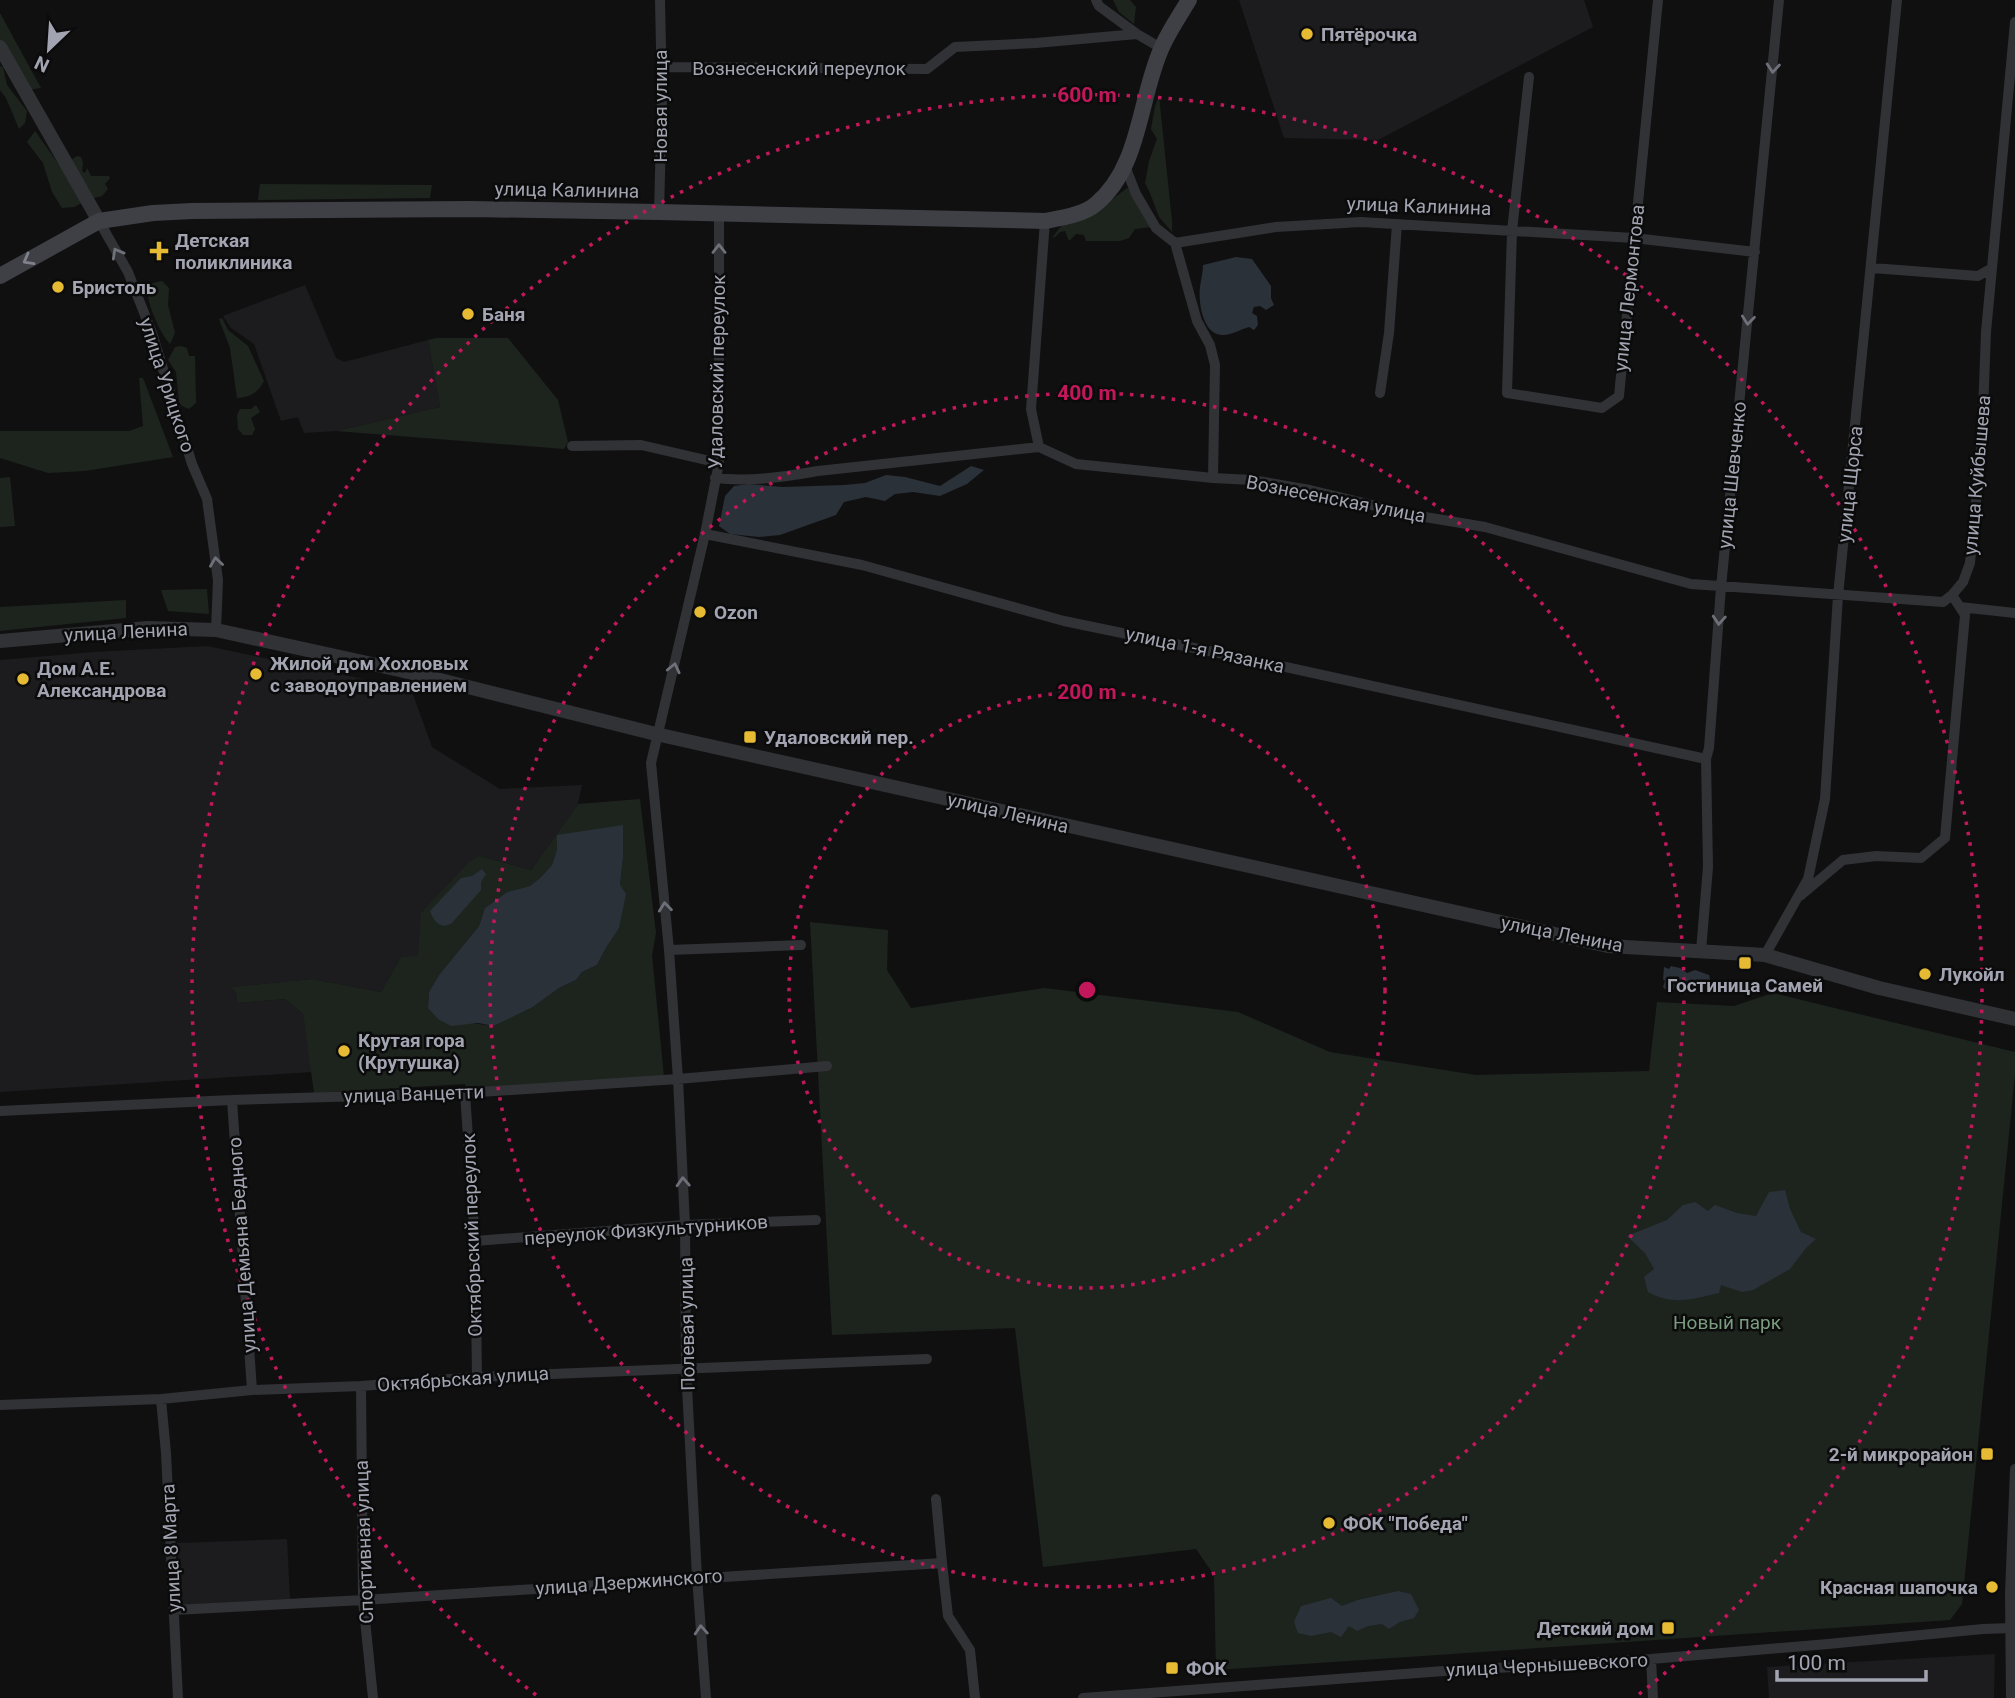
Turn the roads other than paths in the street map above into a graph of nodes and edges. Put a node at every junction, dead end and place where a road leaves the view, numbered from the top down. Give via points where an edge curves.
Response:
1 (660, 0) edge
2 (1096, 0) edge
3 (1189, 0) edge
4 (1658, 0) edge
5 (1779, 0) edge
6 (1897, 0) edge
7 (2015, 22) edge
8 (1138, 34) junction
9 (0, 47) edge
10 (1161, 48) junction
11 (662, 67) junction
12 (1529, 77) dead end
13 (1125, 166) junction
14 (659, 212) junction
15 (719, 214) junction
16 (99, 221) junction
17 (1045, 221) junction
18 (1397, 224) junction
19 (1512, 231) junction
20 (1634, 238) junction
21 (1175, 243) junction
22 (1755, 252) junction
23 (1872, 268) junction
24 (1992, 268) junction
25 (0, 276) edge
26 (1380, 393) dead end
27 (572, 446) dead end
28 (1039, 447) junction
29 (719, 463) junction
30 (715, 478) junction
31 (1213, 478) junction
32 (705, 534) junction
33 (1721, 587) junction
34 (1952, 595) junction
35 (1838, 596) junction
36 (1960, 607) junction
37 (2015, 613) edge
38 (215, 630) junction
39 (0, 641) edge
40 (656, 734) junction
41 (1706, 759) junction
42 (1800, 896) junction
43 (801, 945) dead end
44 (669, 950) junction
45 (1701, 951) junction
46 (1765, 956) junction
47 (2015, 1019) edge
48 (827, 1066) dead end
49 (678, 1079) junction
50 (465, 1093) junction
51 (232, 1100) junction
52 (0, 1111) edge
53 (816, 1220) dead end
54 (685, 1225) junction
55 (475, 1241) junction
56 (927, 1359) dead end
57 (686, 1368) junction
58 (477, 1377) junction
59 (360, 1386) junction
60 (252, 1390) junction
61 (162, 1399) junction
62 (0, 1405) edge
63 (2015, 1469) edge
64 (936, 1499) dead end
65 (942, 1563) junction
66 (697, 1577) junction
67 (363, 1600) junction
68 (174, 1610) junction
69 (2011, 1628) junction
70 (1650, 1659) junction
71 (178, 1698) edge
72 (373, 1698) edge
73 (706, 1698) edge
74 (975, 1698) edge
75 (1083, 1698) edge
76 (1653, 1698) edge
77 (2011, 1698) edge

1 - 11 street, Новая улица
2 - 8 street
3 - 10 main road, улица Калинина
4 - 20 street, улица Лермонтова
5 -> 22 street, улица Шевченко
6 - 23 street, улица Щорса
7 - 24 street, улица Куйбышева
8 - 10 street
8 - 11 street, Вознесенский переулок via 955,47 927,69
9 - 16 street, улица Урицкого
10 - 13 main road, улица Калинина
11 - 14 street, Новая улица
12 - 19 street, улица Лермонтова
13 - 17 main road, улица Калинина via 1094,206
13 - 21 street via 1156,228
14 - 15 main road, улица Калинина
14 - 16 main road, улица Калинина via 192,211
15 - 17 main road, улица Калинина
29 -> 15 street, Удаловский переулок
16 -> 25 main road, улица Калинина
38 -> 16 street, улица Урицкого via 218,580 207,499 152,333 128,272
17 - 28 street via 1031,409
18 - 19 street, улица Калинина
18 - 21 street, улица Калинина via 1276,227
18 - 26 street
19 - 20 street, улица Калинина
19 - 20 street, улица Лермонтова via 1507,393 1602,408 1619,396
20 - 22 street, улица Калинина
21 - 31 street via 1215,365
22 -> 33 street, улица Шевченко
23 - 24 street via 1978,276
23 - 35 street, улица Щорса
24 - 34 street, улица Куйбышева via 1970,563
27 - 29 street via 641,445
28 - 30 street via 792,476
28 - 31 street, Вознесенская улица via 1076,464
29 - 30 street, Удаловский переулок
30 - 32 street, Удаловский переулок
31 - 33 street, Вознесенская улица via 1310,490 1485,527 1691,584
40 -> 32 street, Удаловский переулок
32 - 41 street, улица 1-я Рязанка via 862,565 1064,621
33 - 35 street, Вознесенская улица
33 -> 41 street, улица Шевченко
34 - 35 street, Вознесенская улица via 1943,603
34 - 36 street
35 - 42 street, улица Щорса via 1825,799 1808,879
36 - 37 street
36 - 42 street via 1965,615 1945,838 1921,858 1843,860
38 - 39 street, улица Ленина via 148,628
38 - 40 street, улица Ленина
44 -> 40 street, Полевая улица via 651,763
40 - 45 street, улица Ленина via 1608,946
41 - 45 street, улица Шевченко via 1708,867
42 - 46 street, улица Щорса
43 - 44 street
44 - 49 street, Полевая улица
45 - 46 street, улица Ленина
46 - 47 street, улица Ленина
48 - 49 street, улица Ванцетти
49 - 50 street, улица Ванцетти
54 -> 49 street, Полевая улица
50 - 51 street, улица Ванцетти
50 - 55 street, Октябрьский переулок
51 - 52 street, улица Ванцетти
51 - 60 street, улица Демьяна Бедного
53 - 54 street, переулок Физкультурников
54 - 55 street, переулок Физкультурников
54 - 57 street, Полевая улица
55 - 58 street, Октябрьский переулок
56 - 57 street, Октябрьская улица
57 - 58 street, Октябрьская улица
57 - 66 street, Полевая улица
58 - 59 street, Октябрьская улица
59 - 60 street, Октябрьская улица
59 - 67 street, Спортивная улица
60 - 61 street, Октябрьская улица
61 - 62 street, Октябрьская улица
61 - 68 street, улица 8 Марта
63 - 69 street
64 - 65 street
65 - 66 street, улица Дзержинского
65 - 74 street via 948,1616 970,1650
66 - 67 street, улица Дзержинского
73 -> 66 street, Полевая улица
67 - 68 street, улица Дзержинского
67 - 72 street, Спортивная улица
68 - 71 street, улица 8 Марта
69 - 70 street, улица Чернышевского
69 - 77 street
70 - 75 street, улица Чернышевского
70 - 76 street

